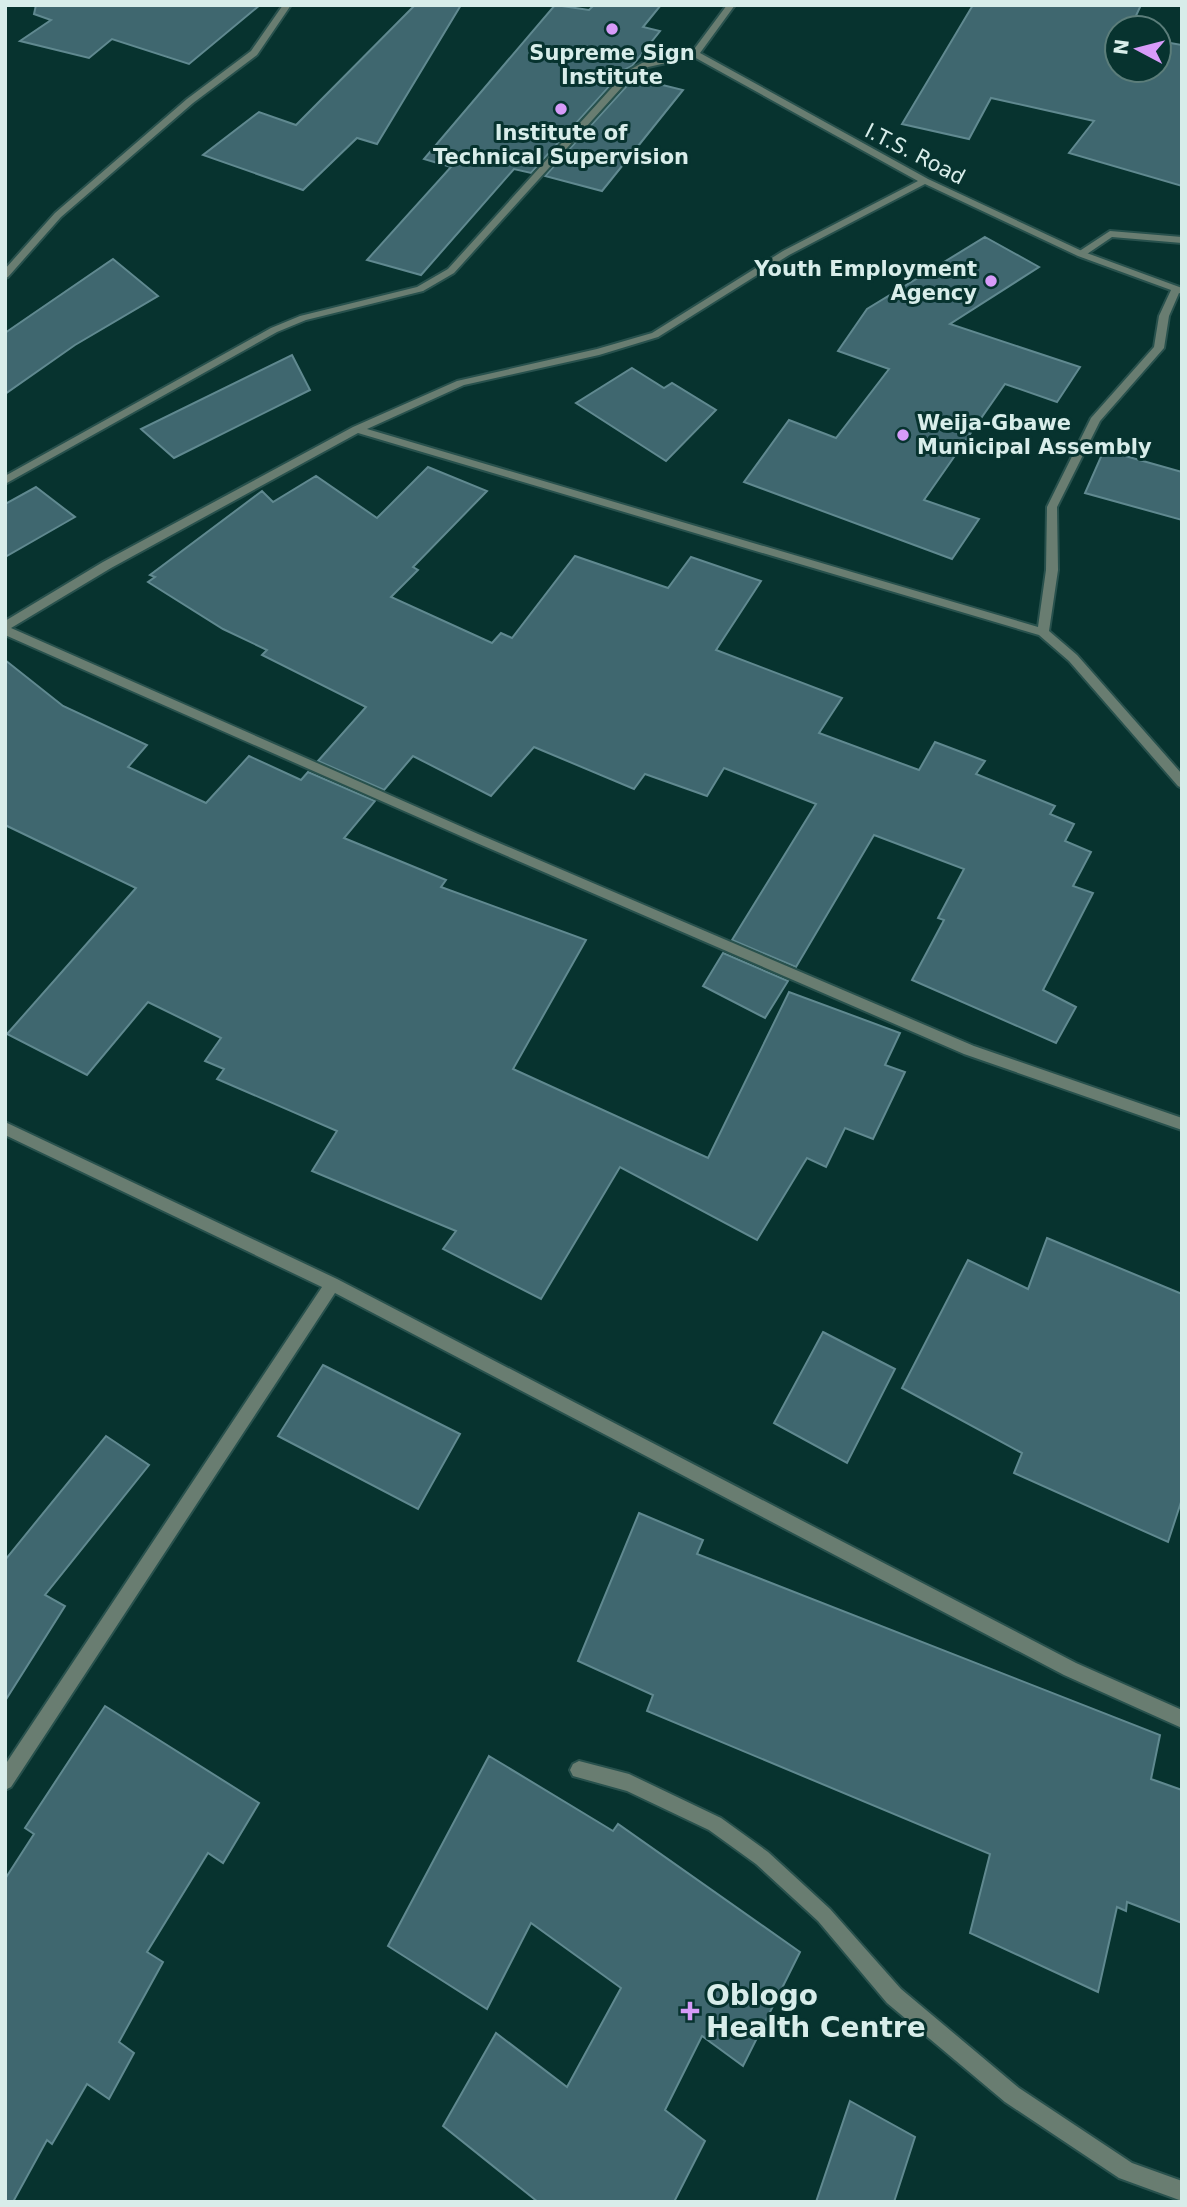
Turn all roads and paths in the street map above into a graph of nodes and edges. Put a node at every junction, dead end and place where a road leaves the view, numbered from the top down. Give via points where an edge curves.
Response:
1 (286, 5) edge
2 (731, 5) edge
3 (695, 54) junction
4 (925, 181) junction
5 (1182, 240) edge
6 (1081, 254) junction
7 (5, 275) edge
8 (1179, 290) edge
9 (357, 429) junction
10 (5, 481) edge
11 (5, 628) edge
12 (1043, 632) junction
13 (1182, 783) edge
14 (1182, 1124) edge
15 (5, 1128) edge
16 (332, 1284) junction
17 (1182, 1719) edge
18 (579, 1770) dead end
19 (5, 1781) edge
20 (1182, 2190) edge

1 - 7 street via 254,53 190,101 58,215
2 - 3 street
3 - 4 street, I.T.S. Road
3 - 10 street via 645,65 629,74 438,281 274,330
4 - 6 street, I.T.S. Road
4 - 9 street via 786,253 655,335 461,383
5 - 6 street via 1110,234
6 - 8 street, I.T.S. Road
8 - 12 street via 1164,316 1159,348 1095,420 1052,506 1052,570
9 - 11 street via 107,565
9 - 12 street
11 - 14 street via 969,1050
12 - 13 street via 1073,657
15 - 16 street
16 - 17 street via 1070,1670
16 - 19 street
18 - 20 street via 629,1783 715,1824 762,1858 824,1915 894,1996 1012,2095 1126,2171

